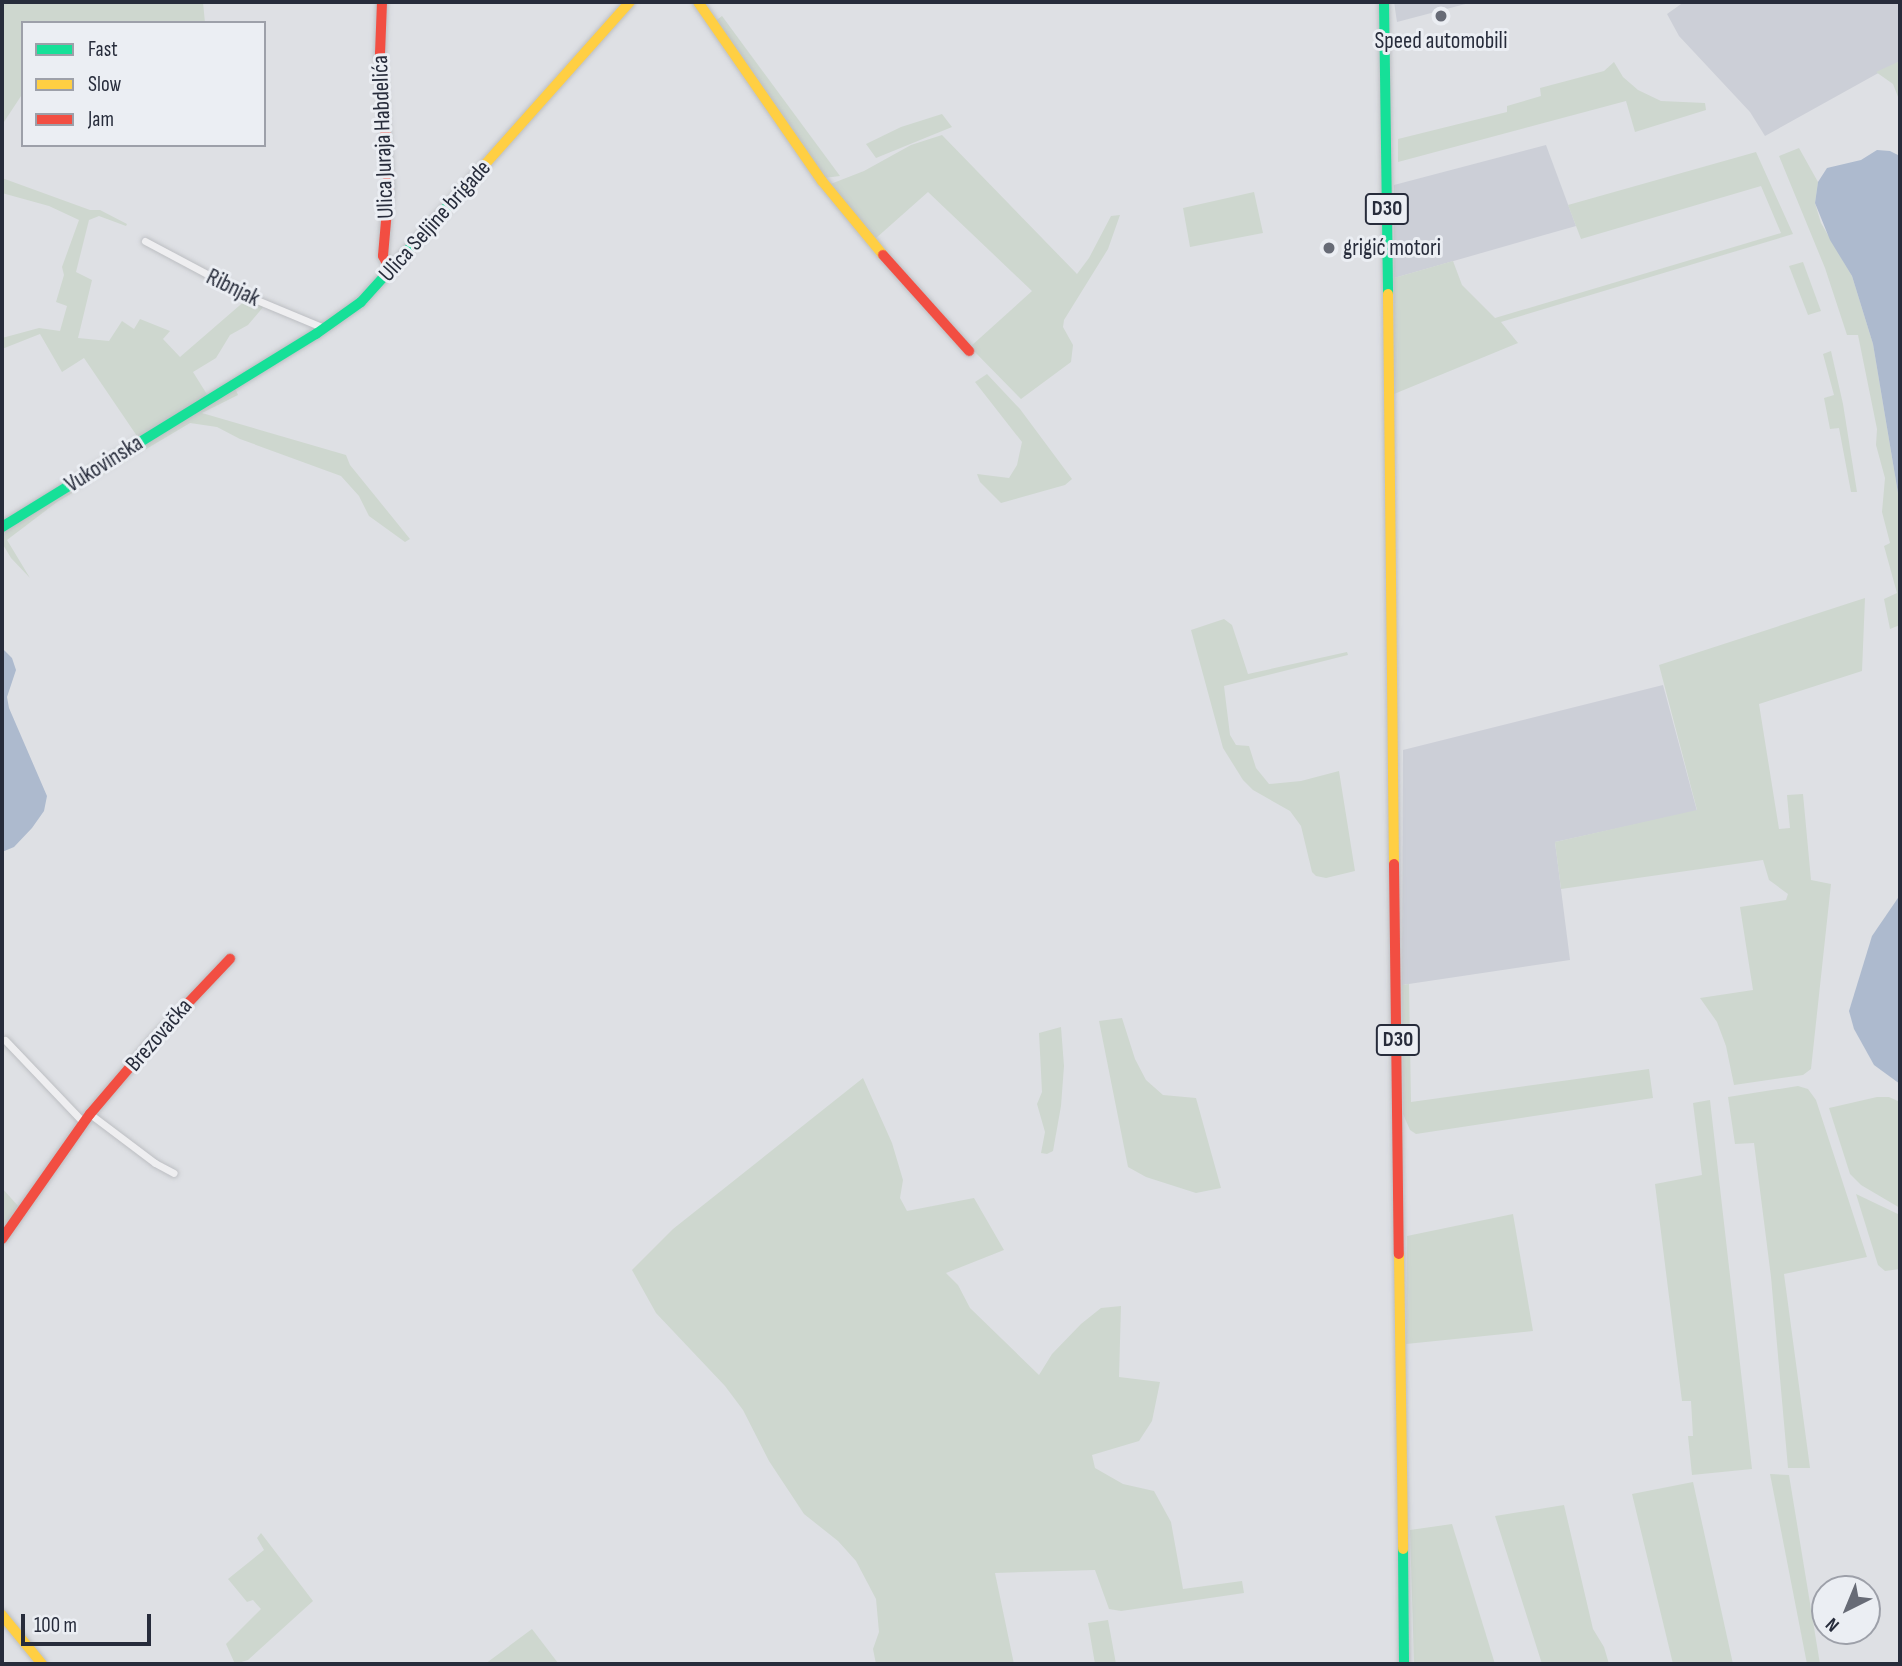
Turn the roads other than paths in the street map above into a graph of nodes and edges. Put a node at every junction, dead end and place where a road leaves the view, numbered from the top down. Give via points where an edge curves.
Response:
1 (382, 2) edge
2 (630, 2) edge
3 (698, 2) edge
4 (1384, 2) edge
5 (145, 241) dead end
6 (391, 271) junction
7 (324, 328) junction
8 (969, 351) dead end
9 (206, 401) joint
10 (2, 527) edge
11 (230, 959) dead end
12 (5, 1040) dead end
13 (87, 1119) junction
14 (174, 1173) dead end
15 (2, 1239) edge
16 (2, 1615) edge
17 (42, 1664) edge
18 (1404, 1664) edge

1 - 6 main road, Ulica Juraja Habdelića via 380,53 389,187 383,256
2 - 6 main road, Ulica Seljine brigade
3 - 8 main road via 822,181
4 - 18 main road, D30
5 - 7 street, Ribnjak via 252,298
6 - 7 main road, Ulica Seljine brigade via 361,302
7 - 9 main road, Ulica Seljine brigade
9 - 10 main road, Vukovinska
11 - 13 main road, Brezovačka
12 - 13 street
13 - 14 street
13 - 15 main road, Brezovačka
16 - 17 main road

